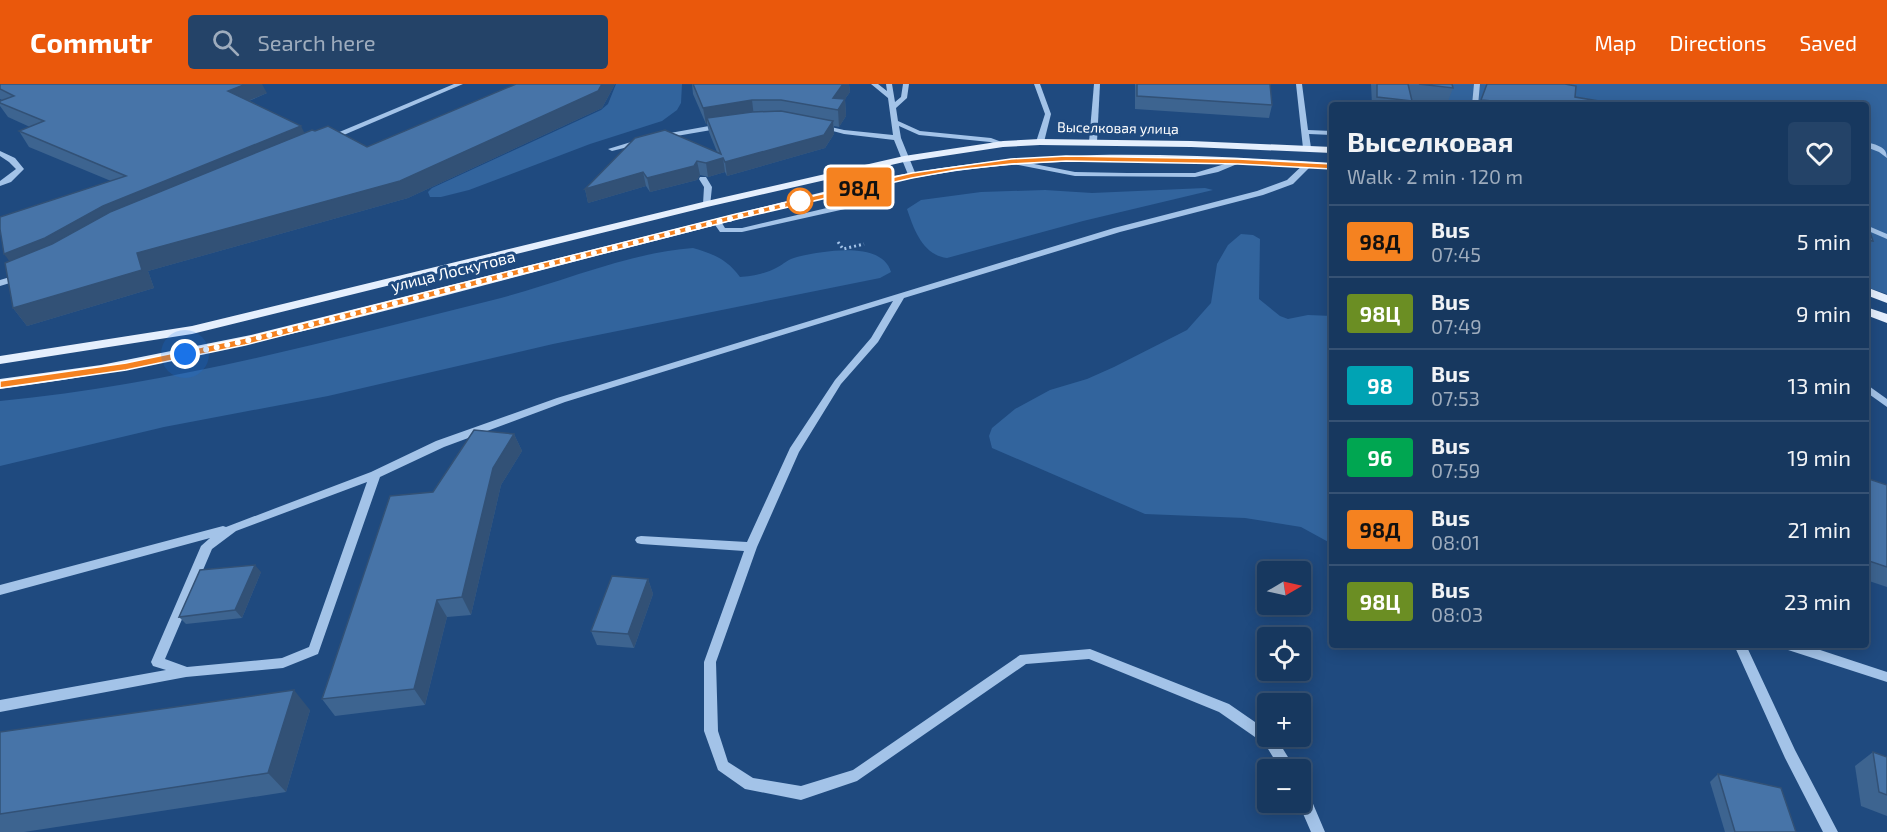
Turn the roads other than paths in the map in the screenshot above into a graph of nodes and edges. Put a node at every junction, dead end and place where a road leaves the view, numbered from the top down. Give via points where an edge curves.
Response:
1 (460, 84) edge
2 (874, 84) edge
3 (889, 84) edge
4 (906, 84) edge
5 (1037, 84) edge
6 (1097, 84) edge
7 (1299, 84) edge
8 (1477, 84) edge
9 (893, 102) junction
10 (1475, 102) edge
11 (895, 122) junction
12 (731, 124) edge
13 (816, 125) edge
14 (1305, 132) junction
15 (1329, 133) edge
16 (897, 138) junction
17 (321, 141) edge
18 (1040, 142) junction
19 (1093, 142) junction
20 (1004, 144) junction
21 (1869, 145) edge
22 (1307, 148) junction
23 (612, 149) dead end
24 (1329, 150) edge
25 (0, 153) edge
26 (1887, 156) edge
27 (904, 159) junction
28 (1011, 161) junction
29 (1238, 162) junction
30 (1308, 165) junction
31 (1329, 166) edge
32 (912, 175) junction
33 (703, 179) edge
34 (0, 184) edge
35 (707, 204) junction
36 (1869, 228) edge
37 (1887, 237) edge
38 (27, 274) edge
39 (0, 283) edge
40 (1869, 292) edge
41 (901, 295) junction
42 (1887, 299) edge
43 (1869, 312) edge
44 (1887, 319) edge
45 (0, 360) edge
46 (0, 384) edge
47 (1869, 389) edge
48 (1887, 404) edge
49 (375, 475) junction
50 (232, 528) junction
51 (641, 540) dead end
52 (752, 547) junction
53 (0, 590) edge
54 (1741, 648) edge
55 (1798, 648) edge
56 (187, 672) junction
57 (1887, 677) edge
58 (0, 706) edge
59 (1282, 759) edge
60 (1310, 813) edge
61 (1318, 832) edge
62 (1831, 832) edge

1 - 17 street
2 - 9 street
3 - 9 street
4 - 9 street via 904,98
5 - 18 street via 1048,114
6 - 19 street
7 - 14 street
8 - 10 street
9 - 11 street
11 - 16 street
11 - 20 street via 919,133
12 - 23 street
13 - 16 street
14 - 15 street
14 - 22 street
16 - 27 street
18 - 19 main road, Выселковая улица
18 - 20 main road, Выселковая улица
19 - 22 main road, Выселковая улица
20 - 27 main road, Выселковая улица
21 - 26 street
22 - 24 main road, Выселковая улица
25 - 34 street via 20,169
27 - 32 street
27 - 35 main road, улица Лоскутова
28 - 29 main road, Выселковая улица
28 - 29 street via 1075,174 1127,176 1195,175
28 - 32 main road, Выселковая улица
29 - 30 main road, Выселковая улица
30 - 31 main road, Выселковая улица
30 - 41 street via 1290,182 1260,193 1117,230
32 - 46 main road, улица Лоскутова via 245,341 126,367
33 - 35 street via 708,187
35 - 45 main road, улица Лоскутова via 192,330
36 - 37 street
38 - 39 street
40 - 42 main road
41 - 49 street via 561,400 440,444
41 - 52 street via 875,340 838,382 794,452
43 - 44 main road
47 - 48 street
49 - 50 street
49 - 56 street via 314,650 283,663
50 - 53 street
50 - 56 street via 207,546 157,662
51 - 52 street
52 - 59 street via 710,663 711,731 723,766 750,784 801,793 857,775 1024,659 1090,654 1224,708 1270,740
54 - 62 street
55 - 57 street
56 - 58 street
60 - 61 street

